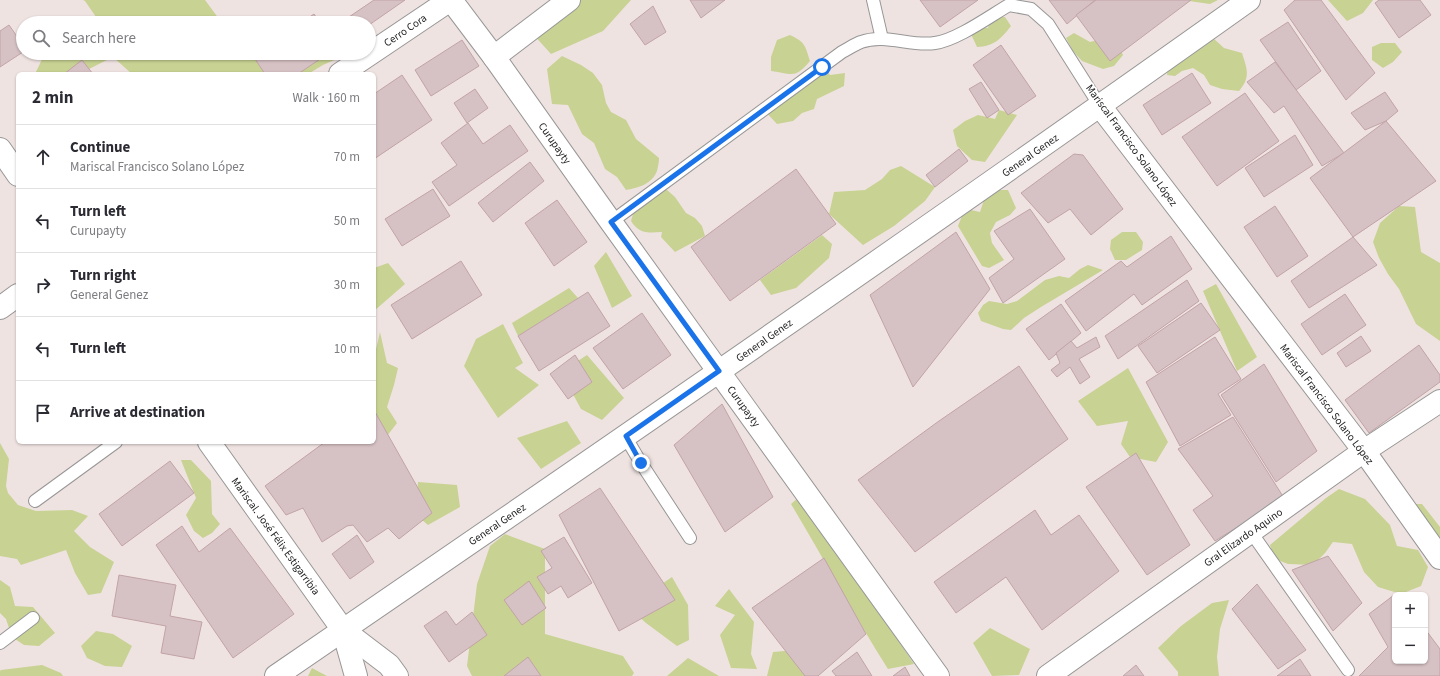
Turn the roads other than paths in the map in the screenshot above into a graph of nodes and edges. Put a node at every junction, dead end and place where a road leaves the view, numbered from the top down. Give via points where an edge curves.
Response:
1 (450, 0) edge
2 (570, 0) edge
3 (873, 0) edge
4 (1249, 0) edge
5 (1028, 4) edge
6 (882, 39) junction
7 (376, 50) edge
8 (494, 57) junction
9 (361, 60) edge
10 (343, 72) edge
11 (1100, 106) junction
12 (0, 150) edge
13 (16, 172) edge
14 (611, 222) junction
15 (16, 296) edge
16 (0, 308) edge
17 (719, 371) junction
18 (1440, 401) edge
19 (626, 436) junction
20 (113, 444) edge
21 (210, 444) edge
22 (1364, 452) junction
23 (35, 501) dead end
24 (1251, 532) junction
25 (690, 538) dead end
26 (1440, 558) edge
27 (33, 618) dead end
28 (343, 630) junction
29 (0, 643) edge
30 (1348, 670) dead end
31 (276, 676) edge
32 (356, 676) edge
33 (397, 676) edge
34 (938, 676) edge
35 (1048, 676) edge

1 - 7 street, Cerro Cora
1 - 8 street, Curupayty
2 - 8 street
3 - 6 lane
4 - 11 street, General Genez
5 - 6 lane, Mariscal Francisco Solano López via 1009,5 951,39 935,43
5 - 11 lane, Mariscal Francisco Solano López via 1048,24
6 - 14 lane, Mariscal Francisco Solano López via 862,41 842,52
8 - 14 street, Curupayty
9 - 10 street, Cerro Cora
11 - 17 street, General Genez
11 - 22 street, Mariscal Francisco Solano López
12 - 13 street
14 - 17 street, Curupayty
15 - 16 street
17 - 19 street, General Genez
17 - 34 street, Curupayty
18 - 22 street, Gral Elizardo Aquino
19 - 25 lane
19 - 28 street, General Genez
20 - 23 lane
21 - 28 street, Mariscal. José Félix Estigarribia
22 - 24 street, Gral Elizardo Aquino
22 - 26 street, Mariscal Francisco Solano López
24 - 30 lane
24 - 35 street, Gral Elizardo Aquino
27 - 29 lane
28 - 31 street, General Genez
28 - 32 street
28 - 33 street via 389,665

